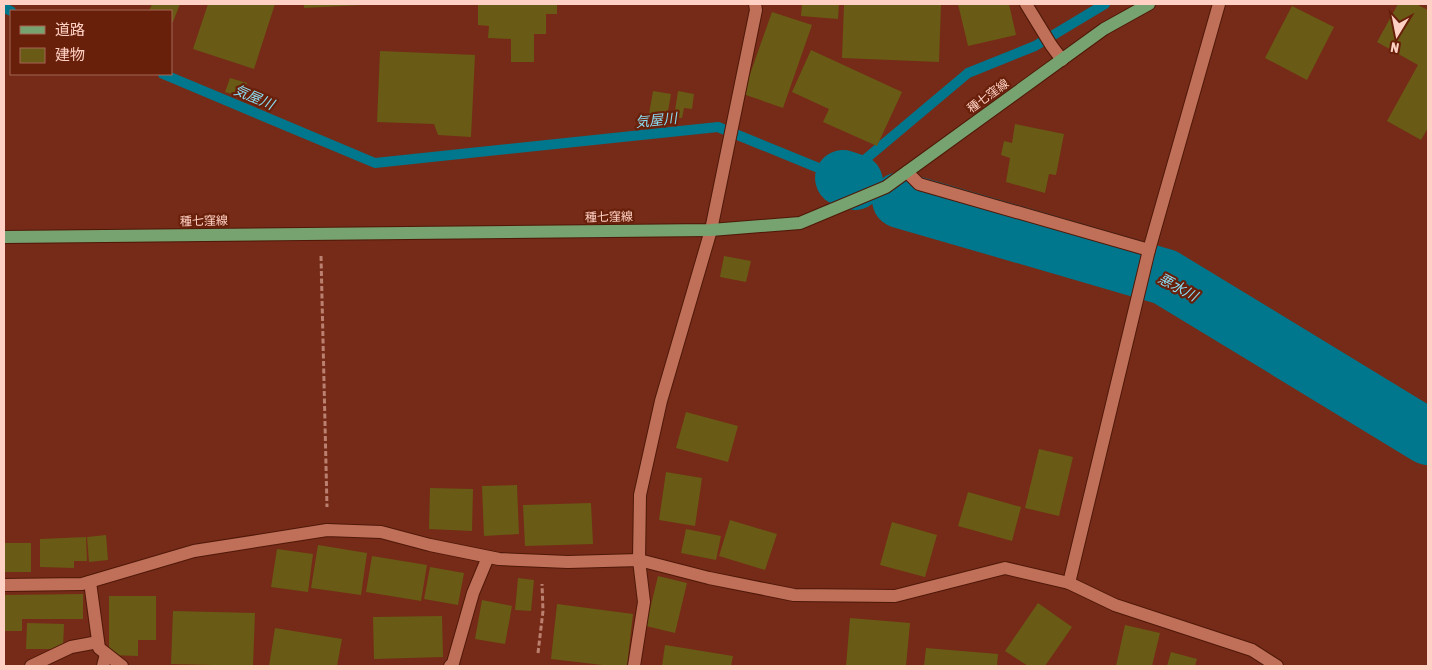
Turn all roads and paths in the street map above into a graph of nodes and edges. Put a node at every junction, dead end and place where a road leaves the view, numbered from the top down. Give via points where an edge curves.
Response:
1 (755, 4) edge
2 (1026, 4) edge
3 (1149, 4) edge
4 (1219, 4) edge
5 (1062, 60) junction
6 (907, 172) junction
7 (711, 230) junction
8 (321, 233) junction
9 (4, 237) edge
10 (1147, 255) junction
11 (327, 530) junction
12 (488, 557) junction
13 (639, 560) junction
14 (540, 561) junction
15 (90, 582) junction
16 (1068, 583) junction
17 (4, 585) edge
18 (98, 642) junction
19 (538, 653) dead end
20 (105, 660) edge
21 (31, 666) edge
22 (122, 666) edge
23 (450, 666) edge
24 (634, 666) edge
25 (1277, 666) edge

1 - 7 street
2 - 5 street
3 - 5 main road, 種七窪線 via 1104,29
4 - 10 street
5 - 6 main road, 種七窪線
6 - 7 main road, 種七窪線 via 886,187 800,223
6 - 10 street via 918,184
7 - 8 main road, 種七窪線
7 - 13 street via 661,402 640,495
8 - 9 main road, 種七窪線
8 - 11 path
10 - 16 street
11 - 12 street via 381,532
11 - 15 street via 194,551
12 - 14 street
12 - 23 street
13 - 14 street
13 - 16 street via 709,578 794,594 895,596 1005,568
13 - 24 street via 644,602
14 - 19 path via 544,611
15 - 17 street
15 - 18 street
16 - 25 street via 1115,605 1252,650
18 - 20 street
18 - 21 street via 71,647
20 - 22 street

